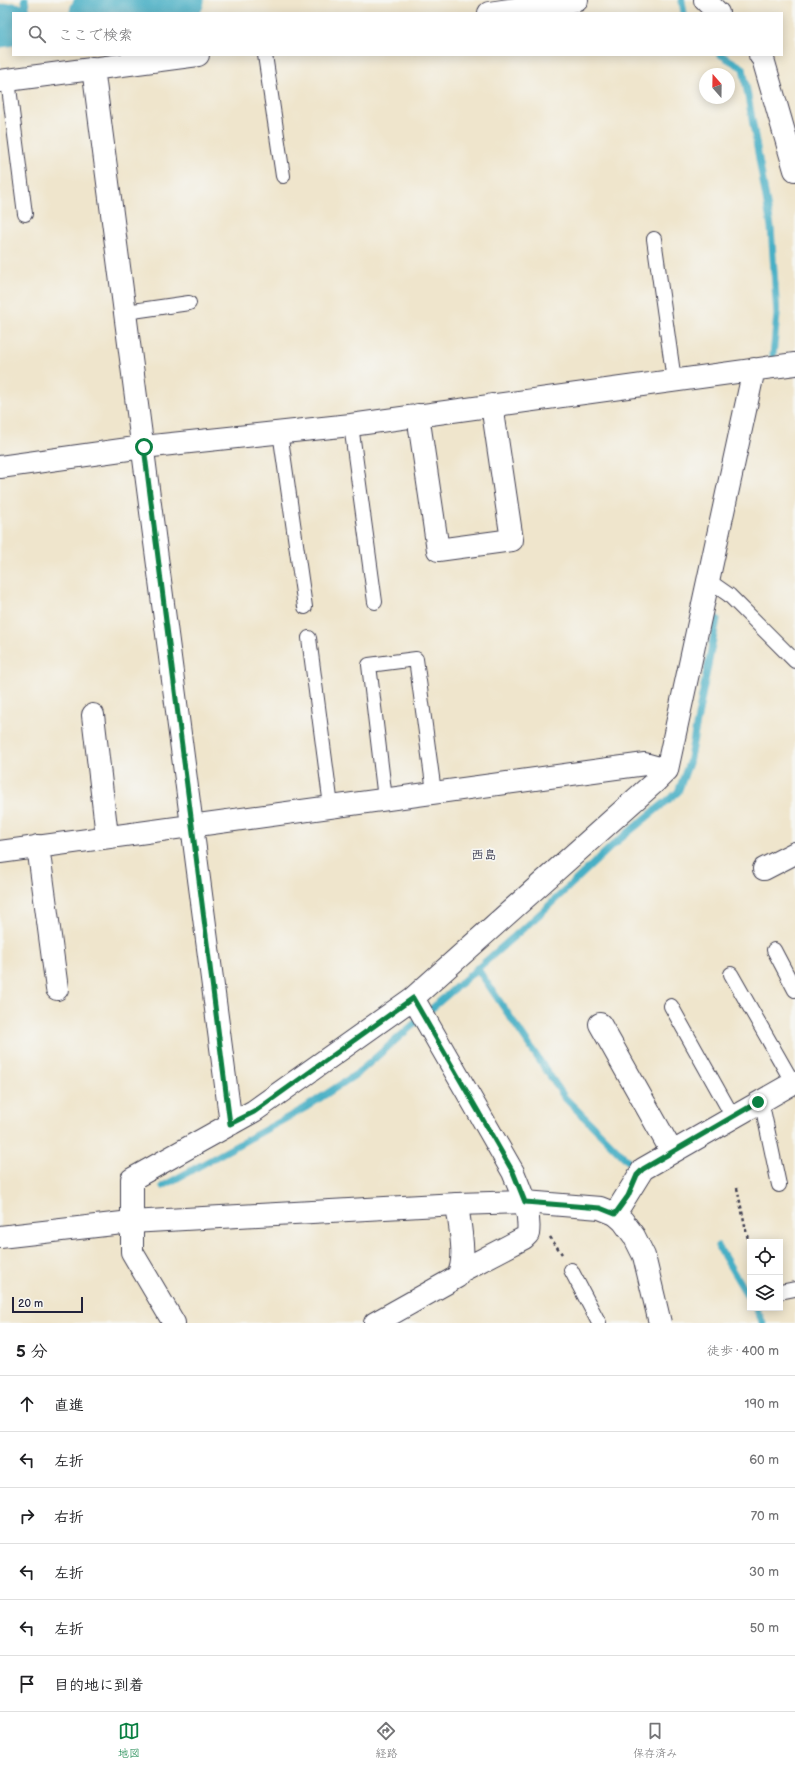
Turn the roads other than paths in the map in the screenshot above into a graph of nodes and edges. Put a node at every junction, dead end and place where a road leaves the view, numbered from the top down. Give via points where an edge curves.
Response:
1 (577, 0) edge
2 (704, 0) edge
3 (496, 12) edge
4 (717, 12) edge
5 (190, 56) edge
6 (265, 56) edge
7 (761, 56) edge
8 (93, 68) junction
9 (4, 81) edge
10 (795, 170) edge
11 (283, 176) dead end
12 (25, 214) dead end
13 (654, 239) dead end
14 (189, 303) dead end
15 (126, 312) junction
16 (795, 364) edge
17 (754, 369) junction
18 (674, 380) junction
19 (492, 405) junction
20 (418, 415) junction
21 (351, 425) junction
22 (280, 432) junction
23 (144, 447) junction
24 (0, 468) edge
25 (709, 581) junction
26 (375, 602) dead end
27 (305, 607) dead end
28 (310, 638) dead end
29 (795, 661) edge
30 (93, 715) dead end
31 (667, 770) junction
32 (434, 792) junction
33 (385, 798) junction
34 (331, 806) junction
35 (192, 824) junction
36 (107, 836) junction
37 (38, 846) junction
38 (0, 852) edge
39 (795, 852) edge
40 (764, 869) dead end
41 (774, 950) dead end
42 (731, 974) dead end
43 (57, 989) dead end
44 (795, 990) edge
45 (413, 998) junction
46 (671, 1006) dead end
47 (600, 1024) dead end
48 (794, 1082) edge
49 (758, 1102) junction
50 (733, 1117) junction
51 (230, 1124) junction
52 (672, 1152) junction
53 (779, 1185) dead end
54 (525, 1202) junction
55 (457, 1204) junction
56 (615, 1214) junction
57 (131, 1222) junction
58 (0, 1237) edge
59 (571, 1270) road end
60 (461, 1271) junction
61 (795, 1289) edge
62 (783, 1291) edge
63 (174, 1323) edge
64 (375, 1323) edge
65 (600, 1323) edge
66 (660, 1323) edge

1 - 3 street
2 - 4 street
5 - 8 street
6 - 11 lane
7 - 10 street
8 - 9 street
8 - 15 street
9 - 12 lane
13 - 18 lane
14 - 15 lane
15 - 23 street
16 - 17 street
17 - 18 street
17 - 25 street
18 - 19 street
19 - 20 street
19 - 20 street via 512,540 438,550
20 - 21 street
21 - 22 street
21 - 26 lane
22 - 23 street
22 - 27 lane
23 - 24 street
23 - 35 street
25 - 29 lane via 730,595
25 - 31 street
28 - 34 lane
30 - 36 street
31 - 32 street via 645,764
31 - 45 street
32 - 33 street
32 - 33 lane via 416,659 369,664
33 - 34 street
34 - 35 street
35 - 36 street
35 - 51 street
36 - 37 street
37 - 38 street
37 - 43 street
39 - 40 street
41 - 44 lane
42 - 48 lane
45 - 51 street via 254,1112
45 - 54 street via 513,1172
46 - 50 lane
47 - 52 street
48 - 49 street
49 - 50 street
49 - 53 lane via 764,1114
50 - 52 street
51 - 57 street via 132,1179
52 - 56 street via 637,1175 628,1196
54 - 55 street
54 - 56 street via 600,1208
54 - 60 street via 530,1224 528,1234
55 - 57 street
55 - 60 street
56 - 66 street via 634,1236 644,1256
57 - 58 street
57 - 63 street via 132,1252
59 - 65 lane
60 - 64 street via 457,1277
61 - 62 lane

